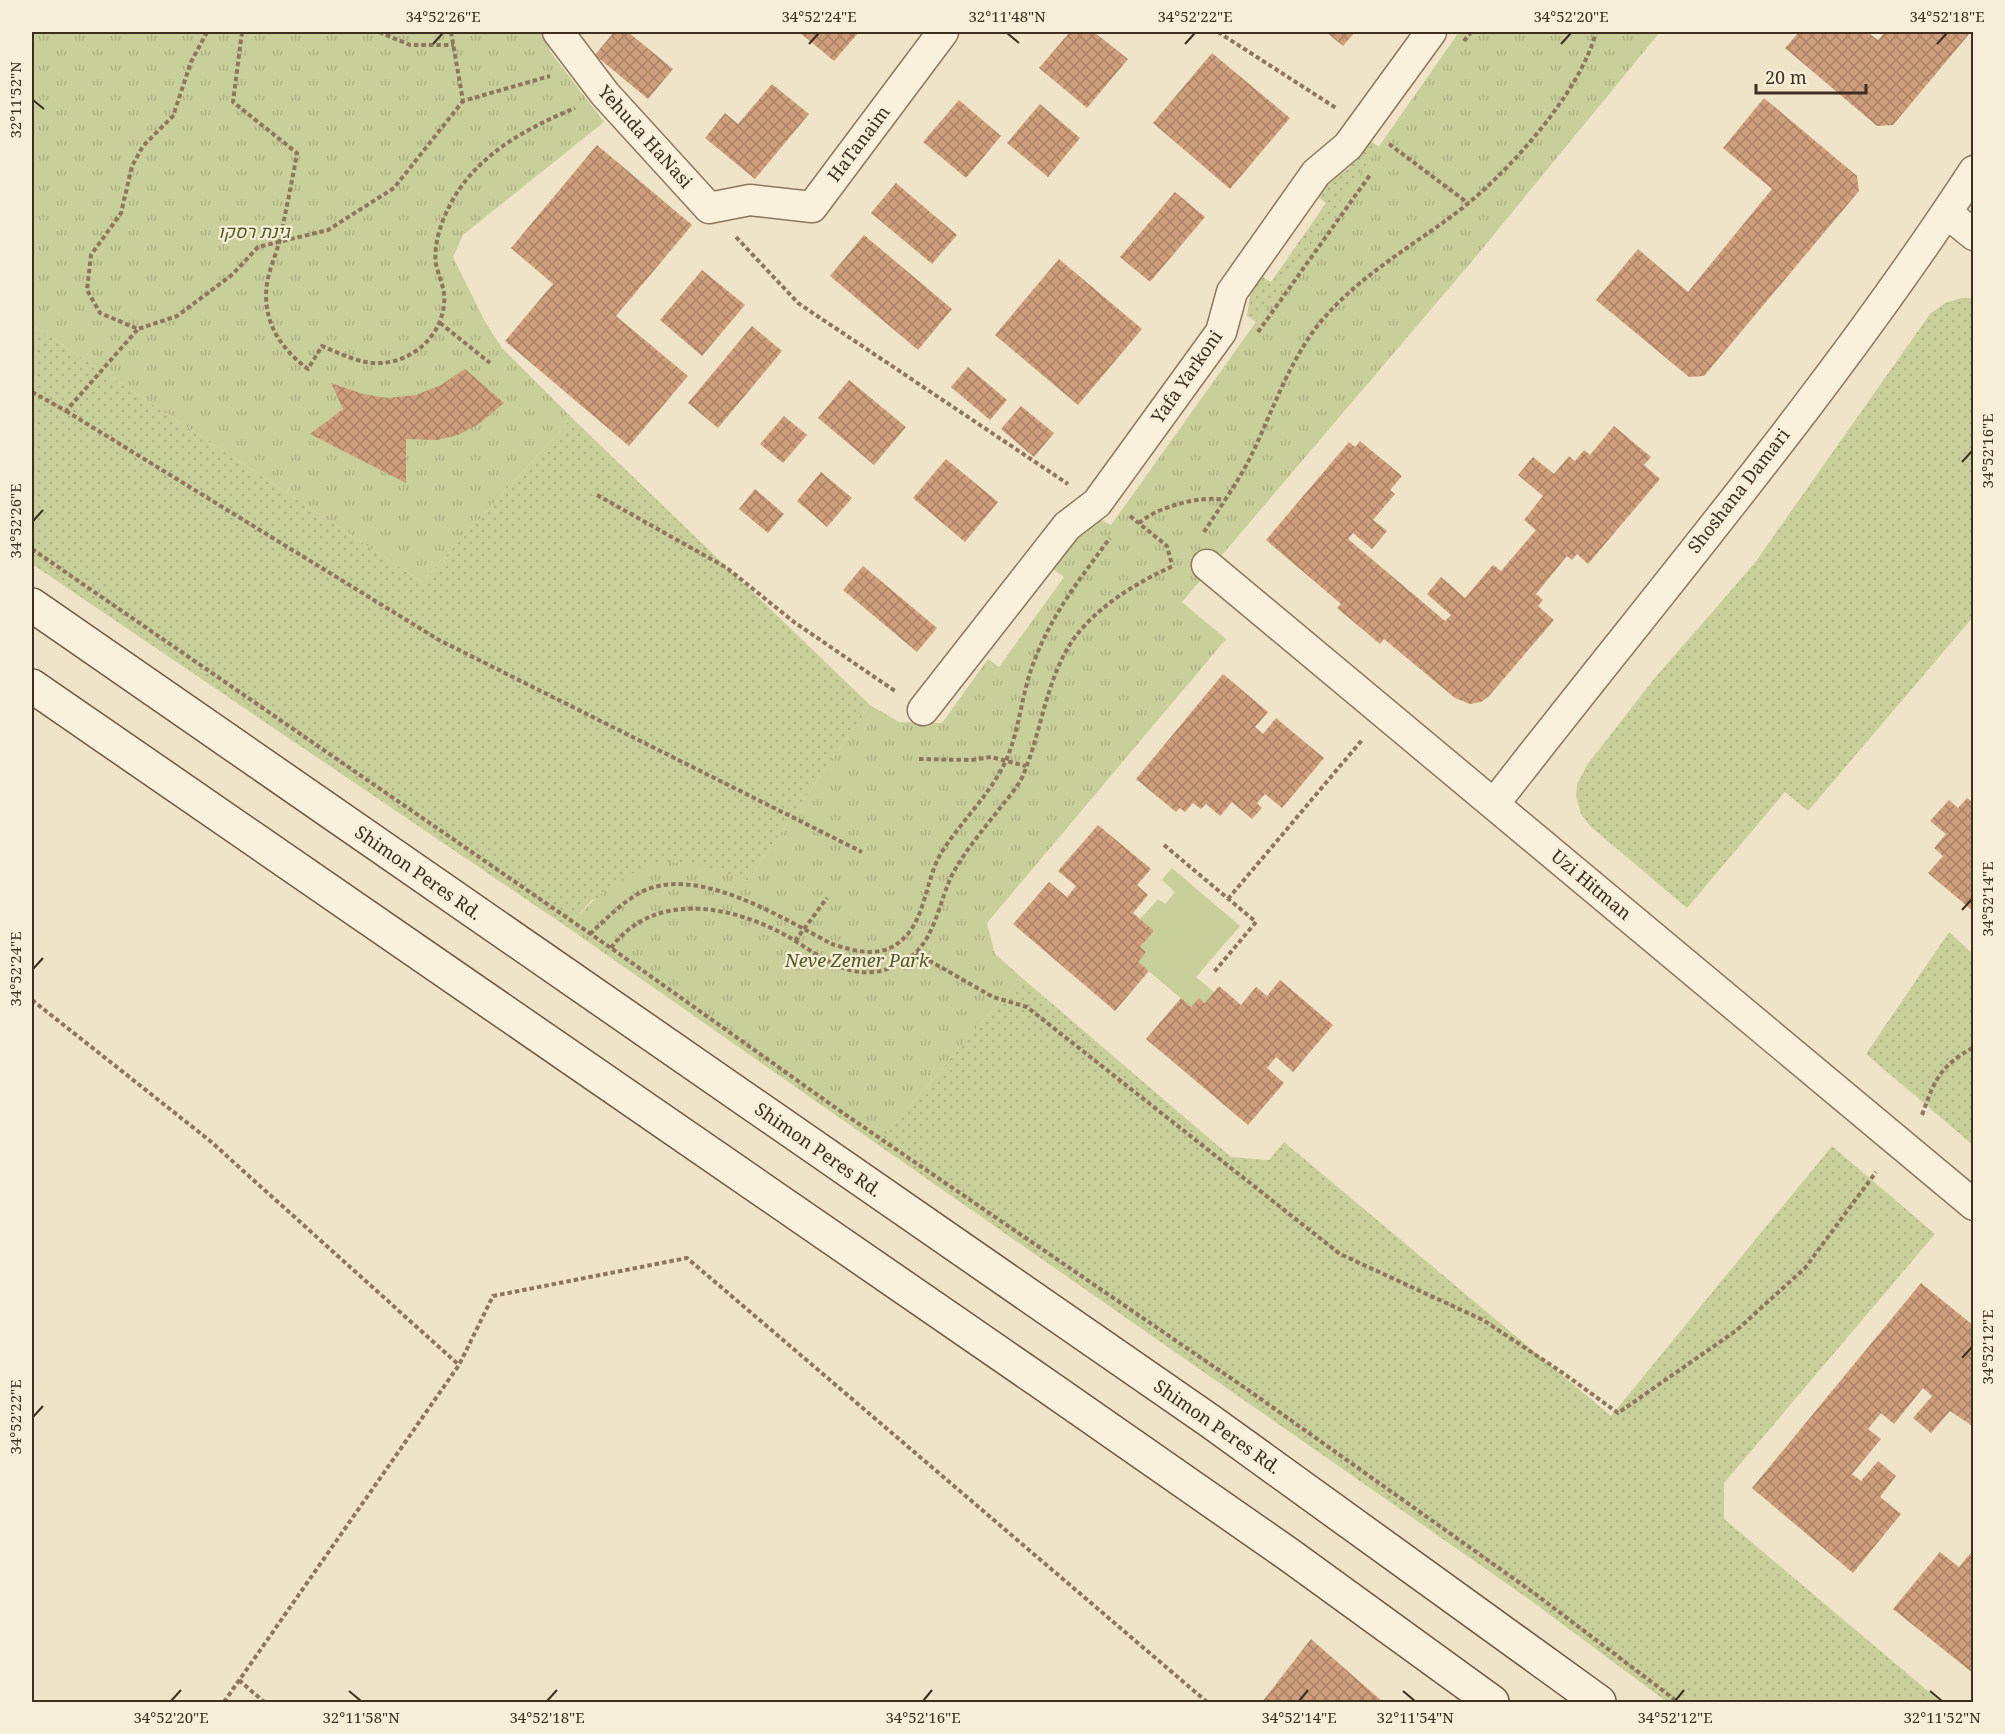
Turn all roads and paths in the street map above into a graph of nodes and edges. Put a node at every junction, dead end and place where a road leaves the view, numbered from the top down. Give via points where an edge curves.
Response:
1 (207, 32) edge
2 (242, 32) edge
3 (379, 32) edge
4 (451, 32) edge
5 (558, 32) edge
6 (944, 32) edge
7 (1218, 32) edge
8 (1431, 32) edge
9 (1471, 32) edge
10 (454, 45) junction
11 (1458, 50) dead end
12 (584, 67) junction
13 (605, 94) junction
14 (463, 101) junction
15 (1363, 125) junction
16 (1398, 136) dead end
17 (1391, 145) junction
18 (1384, 155) dead end
19 (1974, 171) edge
20 (1371, 174) dead end
21 (1468, 203) dead end
22 (709, 208) junction
23 (1947, 213) junction
24 (1974, 235) edge
25 (279, 242) junction
26 (440, 323) junction
27 (138, 329) junction
28 (1253, 339) dead end
29 (490, 363) dead end
30 (32, 392) edge
31 (66, 411) junction
32 (597, 495) dead end
33 (1224, 500) dead end
34 (1097, 503) junction
35 (1139, 522) junction
36 (1121, 523) dead end
37 (1114, 533) dead end
38 (1153, 534) dead end
39 (32, 549) edge
40 (1207, 565) dead end
41 (32, 605) edge
42 (32, 686) edge
43 (923, 710) joint
44 (1362, 740) dead end
45 (919, 759) dead end
46 (1006, 760) junction
47 (1026, 766) dead end
48 (1494, 804) junction
49 (1164, 845) dead end
50 (862, 852) dead end
51 (827, 898) dead end
52 (1228, 899) junction
53 (730, 912) dead end
54 (803, 929) junction
55 (590, 934) junction
56 (795, 941) dead end
57 (611, 948) junction
58 (916, 953) dead end
59 (1214, 972) dead end
60 (32, 1000) edge
61 (1974, 1047) edge
62 (1922, 1115) dead end
63 (1876, 1172) dead end
64 (1974, 1205) edge
65 (459, 1365) junction
66 (239, 1680) junction
67 (224, 1702) edge
68 (264, 1702) edge
69 (1207, 1702) edge
70 (1492, 1702) edge
71 (1599, 1702) edge
72 (1678, 1702) edge

1 - 27 path via 191,62 173,116 143,146 132,166 121,213 91,255 87,290 100,313
2 - 25 path via 233,102 297,153
3 - 10 path via 410,45
4 - 10 path
5 - 12 street, Yehuda HaNasi
6 - 22 street, HaTanaim via 812,207 750,200
7 - 15 path
8 - 15 street, Yafa Yarkoni
9 - 11 path
10 - 14 path
12 - 13 street, Yehuda HaNasi
12 - 14 path
13 - 22 street, Yehuda HaNasi
13 - 26 path via 546,120 489,156 470,173 447,209 437,243 436,263 445,303
14 - 25 path via 394,188 328,230
15 - 17 path
15 - 34 street, Yafa Yarkoni via 1348,146 1316,173 1232,292 1221,332
16 - 17 path
17 - 18 path
17 - 21 path
19 - 23 street, Shoshana Damari
20 - 28 path
22 - 34 path via 798,303
23 - 24 street
23 - 48 street, Shoshana Damari via 1770,452
25 - 26 path via 267,282 270,321 284,350 308,369 322,346 374,363 400,359 423,346
25 - 27 path via 258,247 233,274 177,316
26 - 29 path
27 - 31 path
30 - 31 path
31 - 50 path via 439,640
32 - 43 path via 727,568 794,622
33 - 35 path via 1196,500 1159,510
34 - 43 street, Yafa Yarkoni via 1067,526
35 - 36 path via 1128,514
35 - 38 path
37 - 46 path via 1048,625
39 - 55 path
40 - 48 street, Uzi Hitman
41 - 71 street, Shimon Peres Rd. via 1210,1421
42 - 70 street via 1044,1384
44 - 52 path
45 - 46 path
46 - 47 path
46 - 54 path via 939,856 913,927 904,938 891,948 864,953 832,944
48 - 64 street, Uzi Hitman
49 - 52 path
51 - 54 path
52 - 59 path via 1256,922
53 - 57 path via 669,909 639,921
54 - 55 path via 732,896 700,886 678,885 649,889 630,899
54 - 56 path
55 - 57 path
57 - 72 path via 1329,1448 1534,1593
58 - 63 path via 993,997 1026,1007 1340,1254 1483,1320 1618,1413 1737,1330 1804,1268
60 - 65 path via 209,1140
61 - 62 path via 1951,1060 1933,1084
65 - 66 path
65 - 69 path via 493,1296 687,1258
66 - 67 path
66 - 68 path

